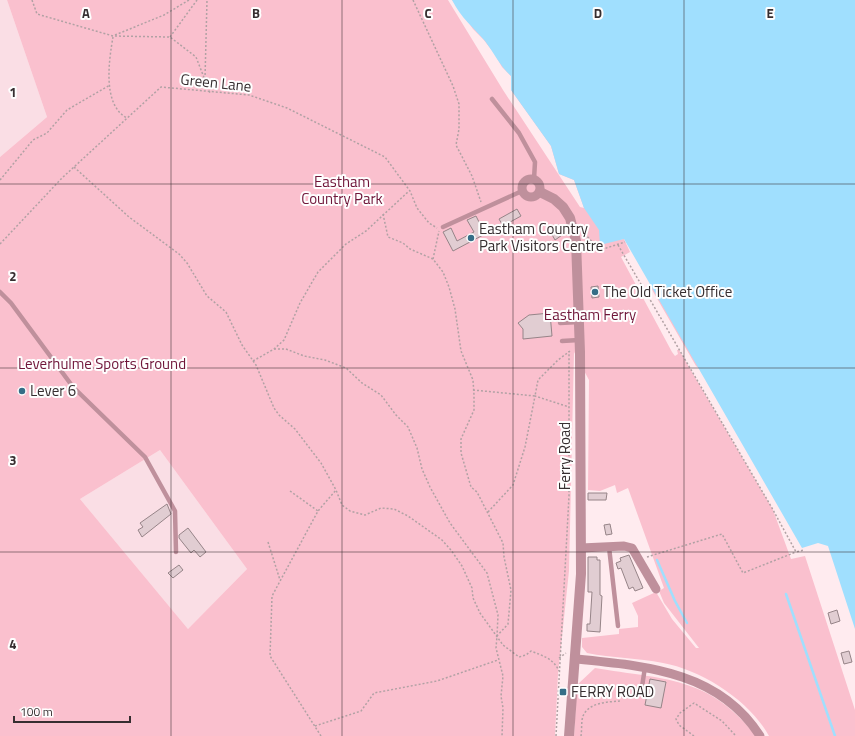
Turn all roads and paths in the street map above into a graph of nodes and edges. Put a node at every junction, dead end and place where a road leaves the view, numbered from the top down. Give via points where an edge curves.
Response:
1 (32, 0) edge
2 (189, 0) edge
3 (197, 0) edge
4 (207, 0) edge
5 (413, 0) edge
6 (113, 36) junction
7 (170, 37) junction
8 (205, 81) junction
9 (110, 85) junction
10 (210, 93) junction
11 (492, 99) dead end
12 (127, 118) junction
13 (74, 167) junction
14 (534, 179) junction
15 (0, 180) edge
16 (410, 190) junction
17 (522, 191) junction
18 (540, 192) junction
19 (480, 199) dead end
20 (383, 214) junction
21 (443, 227) junction
22 (581, 230) dead end
23 (625, 242) dead end
24 (0, 244) edge
25 (618, 245) junction
26 (433, 259) junction
27 (0, 292) edge
28 (579, 322) junction
29 (560, 323) dead end
30 (579, 340) junction
31 (562, 341) dead end
32 (274, 350) junction
33 (253, 361) junction
34 (474, 390) junction
35 (535, 396) junction
36 (570, 406) junction
37 (336, 490) junction
38 (290, 492) dead end
39 (318, 511) junction
40 (488, 513) junction
41 (268, 542) dead end
42 (609, 547) junction
43 (581, 548) junction
44 (804, 550) dead end
45 (176, 552) dead end
46 (796, 552) junction
47 (639, 560) junction
48 (280, 582) junction
49 (656, 589) dead end
50 (618, 626) dead end
51 (497, 636) junction
52 (576, 659) junction
53 (498, 660) junction
54 (645, 667) junction
55 (559, 671) junction
56 (642, 688) dead end
57 (621, 701) dead end
58 (315, 726) junction
59 (321, 736) edge
60 (502, 736) edge
61 (556, 736) edge
62 (570, 736) edge
63 (581, 736) edge
64 (694, 736) edge
65 (736, 736) edge
66 (760, 736) edge

1 - 6 path via 37,14
2 - 6 path via 164,15
3 - 7 path
4 - 8 path
5 - 19 path via 453,86 459,104 456,145 472,176
6 - 7 path
6 - 9 path via 107,71
7 - 8 path via 196,57
8 - 10 path
9 - 12 path via 115,107
9 - 15 path via 67,110 47,133 33,140
10 - 12 path, Green Lane via 160,87
10 - 16 path, Green Lane via 250,96 287,108 385,157
11 - 14 lane via 519,133 535,162
12 - 13 path, Green Lane
13 - 24 path, Green Lane
13 - 33 path via 129,217 179,254 203,292 226,312
14 - 17 street via 528,179 524,183
14 - 18 street via 539,182
16 - 20 path
16 - 21 path, Green Lane via 417,208 429,223 438,228
17 - 18 street via 531,197
17 - 21 lane
18 - 28 street, Ferry Road via 563,207 574,228
20 - 26 path via 388,237
20 - 32 path via 366,231 346,244 318,272 284,340
21 - 26 path via 438,231
22 - 25 path via 600,250
23 - 25 path
25 - 46 path
26 - 34 path via 443,272 449,287 461,351
27 - 45 lane via 11,303 73,387 145,457 175,511
28 - 29 lane
28 - 30 street, Ferry Road
30 - 31 lane
30 - 43 street, Ferry Road
32 - 33 path
32 - 51 path via 286,349 346,368 381,395 408,427 430,487 450,523 487,573 498,615
33 - 37 path via 279,415 296,430 310,448
34 - 35 path
34 - 40 path via 474,410 461,439 461,453 471,487 478,492
35 - 36 path
35 - 36 path via 538,380 570,351
35 - 40 path via 525,447 513,485
36 - 55 path via 569,496
37 - 39 path
37 - 51 path via 342,504 350,511 365,515 381,508 394,509 442,540 462,566 478,608
38 - 39 path
39 - 48 path
40 - 51 path via 503,543 512,590 508,624
41 - 48 path
42 - 43 street
42 - 47 street via 632,548
42 - 50 lane
43 - 52 street, Ferry Road
44 - 46 path
46 - 47 path via 743,573 722,534
47 - 49 street
48 - 58 path via 272,596 270,656
51 - 53 path
51 - 55 path via 518,657 531,651 549,657
52 - 54 street
52 - 62 street, Ferry Road
53 - 58 path via 436,681 374,693 361,711
53 - 60 path via 503,676
54 - 56 lane
54 - 66 street via 679,675 710,689 743,715
55 - 61 path
57 - 63 path via 592,706 583,716
58 - 59 path
64 - 65 path via 679,725 676,719 680,712 694,703 722,721

